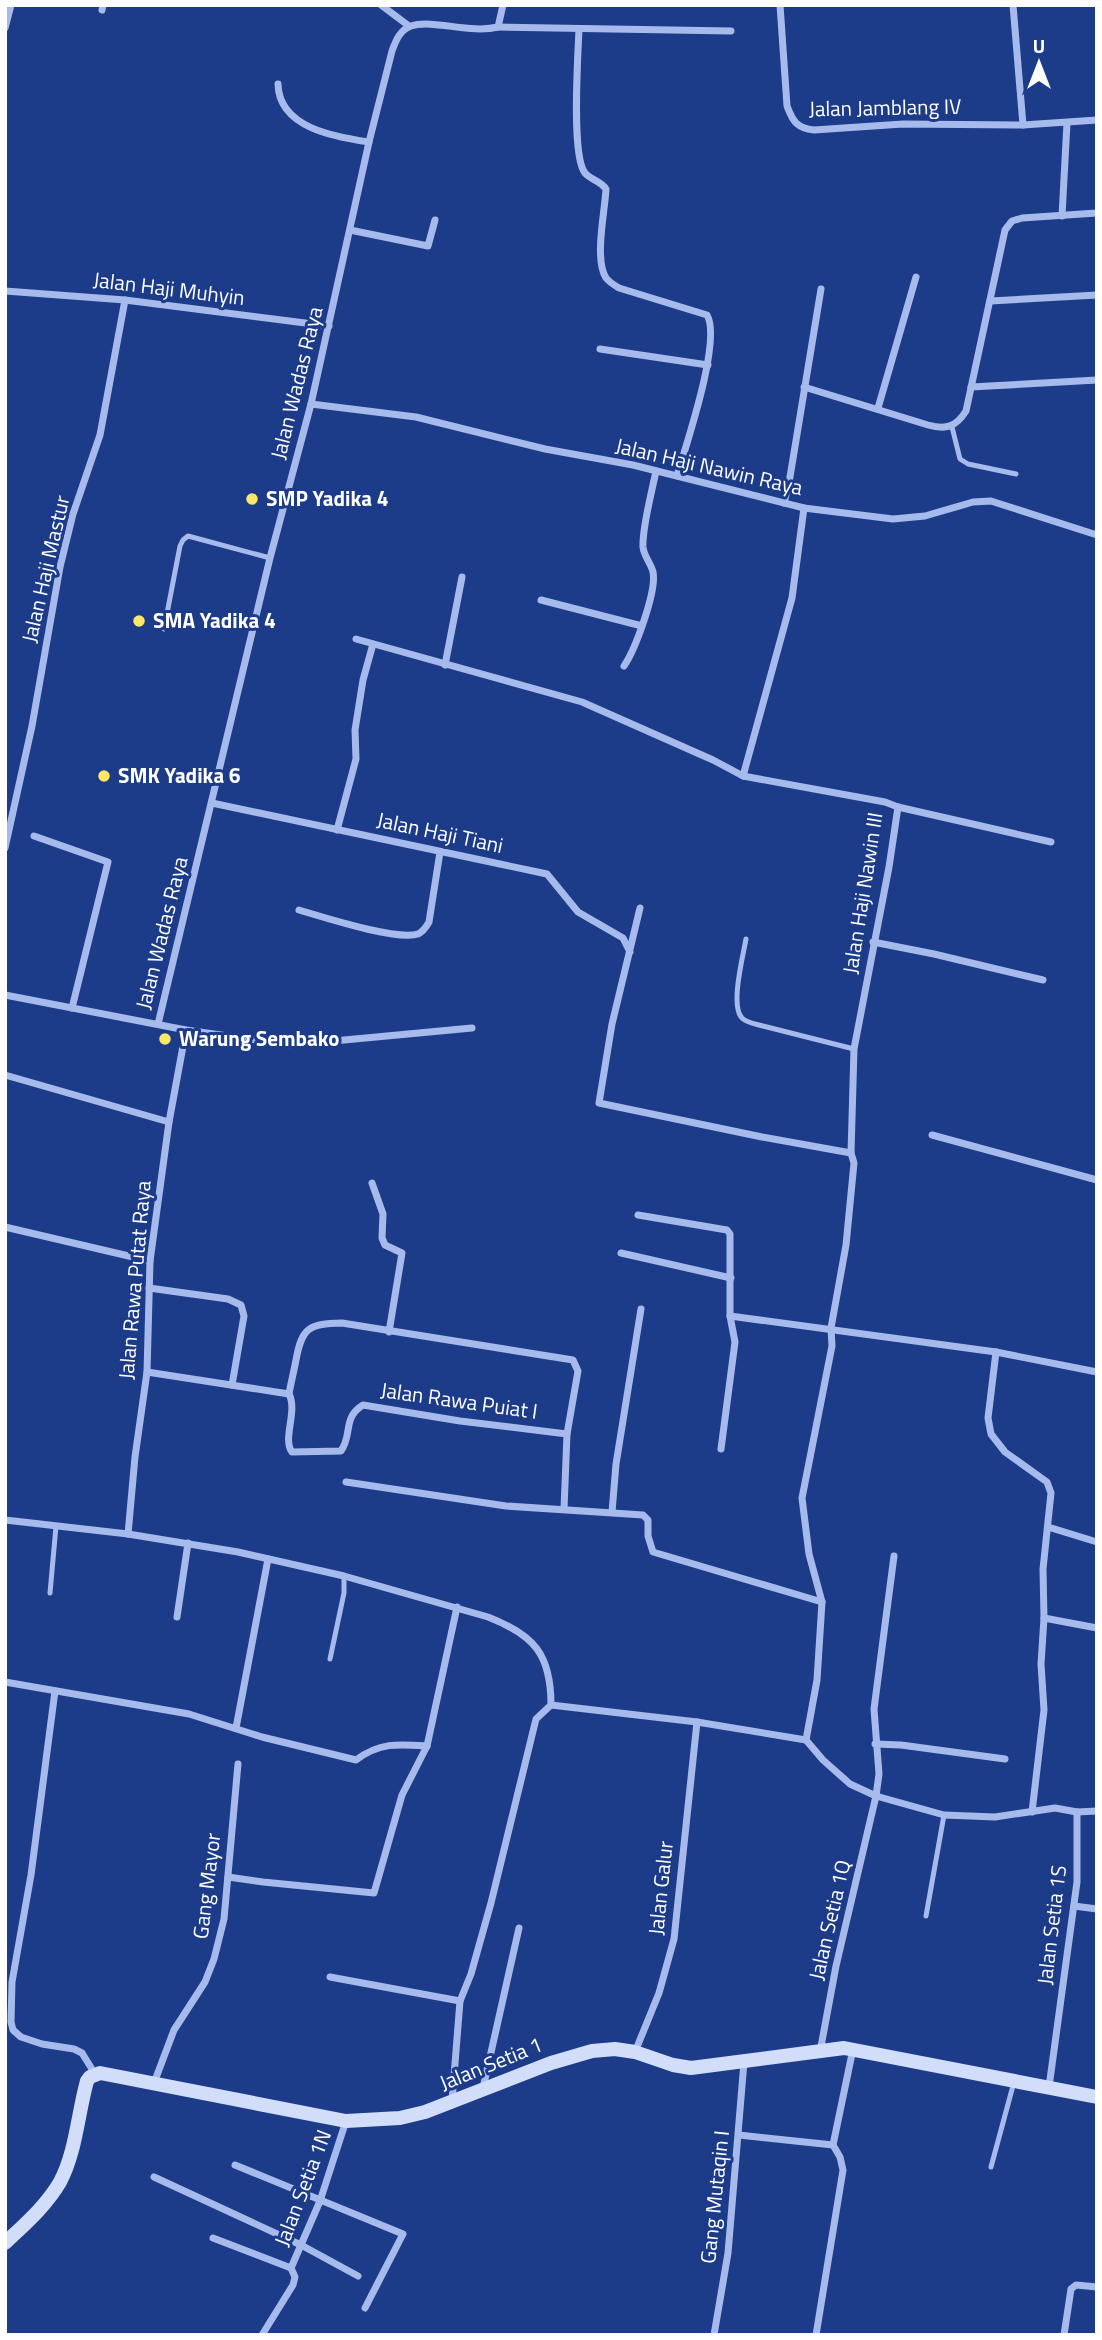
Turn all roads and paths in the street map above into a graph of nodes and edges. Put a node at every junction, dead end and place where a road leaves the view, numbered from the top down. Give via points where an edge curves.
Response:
1 (11, 5) edge
2 (381, 5) edge
3 (503, 5) edge
4 (779, 5) edge
5 (1013, 5) edge
6 (409, 26) junction
7 (498, 27) junction
8 (5, 29) edge
9 (579, 29) junction
10 (731, 31) dead end
11 (278, 84) dead end
12 (1097, 120) edge
13 (1067, 123) junction
14 (1023, 125) junction
15 (369, 142) junction
16 (1097, 213) edge
17 (1062, 216) junction
18 (435, 220) dead end
19 (350, 230) junction
20 (916, 278) dead end
21 (821, 289) dead end
22 (5, 290) edge
23 (1097, 295) edge
24 (125, 300) junction
25 (990, 302) junction
26 (329, 326) junction
27 (600, 349) dead end
28 (708, 365) junction
29 (1097, 380) edge
30 (804, 387) junction
31 (971, 387) junction
32 (311, 404) junction
33 (878, 408) junction
34 (951, 427) junction
35 (656, 471) junction
36 (1016, 474) dead end
37 (677, 476) junction
38 (784, 503) junction
39 (804, 508) junction
40 (1097, 536) edge
41 (270, 558) junction
42 (462, 577) dead end
43 (541, 600) dead end
44 (642, 626) junction
45 (164, 629) dead end
46 (356, 639) dead end
47 (373, 644) junction
48 (446, 665) junction
49 (624, 666) dead end
50 (743, 776) junction
51 (212, 803) junction
52 (898, 807) junction
53 (7, 830) edge
54 (337, 830) junction
55 (34, 835) dead end
56 (1051, 842) dead end
57 (5, 848) edge
58 (440, 852) junction
59 (640, 908) dead end
60 (299, 910) dead end
61 (746, 939) dead end
62 (873, 942) junction
63 (630, 952) junction
64 (1044, 980) dead end
65 (5, 995) edge
66 (72, 1007) junction
67 (158, 1024) junction
68 (472, 1028) dead end
69 (186, 1030) junction
70 (854, 1049) junction
71 (5, 1074) edge
72 (169, 1122) junction
73 (932, 1135) dead end
74 (851, 1153) junction
75 (1097, 1181) edge
76 (372, 1183) dead end
77 (638, 1215) dead end
78 (5, 1227) edge
79 (621, 1253) dead end
80 (150, 1261) junction
81 (731, 1278) junction
82 (149, 1288) junction
83 (641, 1309) dead end
84 (730, 1316) junction
85 (831, 1328) junction
86 (389, 1332) junction
87 (996, 1352) junction
88 (147, 1372) junction
89 (1097, 1372) edge
90 (232, 1385) junction
91 (289, 1394) junction
92 (567, 1434) junction
93 (721, 1449) dead end
94 (346, 1482) dead end
95 (564, 1509) junction
96 (612, 1512) junction
97 (5, 1520) edge
98 (56, 1526) junction
99 (1048, 1527) junction
100 (128, 1534) junction
101 (1097, 1542) edge
102 (188, 1544) junction
103 (894, 1556) dead end
104 (268, 1559) junction
105 (344, 1576) junction
106 (50, 1593) dead end
107 (822, 1602) junction
108 (457, 1607) junction
109 (177, 1617) dead end
110 (1044, 1618) junction
111 (1097, 1629) edge
112 (330, 1659) dead end
113 (5, 1682) edge
114 (54, 1690) junction
115 (551, 1704) junction
116 (697, 1722) junction
117 (236, 1728) junction
118 (806, 1740) junction
119 (875, 1744) junction
120 (427, 1746) junction
121 (1004, 1759) dead end
122 (238, 1764) dead end
123 (876, 1796) junction
124 (1097, 1811) edge
125 (1032, 1812) junction
126 (1077, 1812) junction
127 (944, 1815) junction
128 (228, 1877) junction
129 (1074, 1906) junction
130 (1097, 1909) edge
131 (926, 1916) dead end
132 (519, 1928) dead end
133 (330, 1977) dead end
134 (9, 1981) edge
135 (460, 2001) junction
136 (853, 2049) junction
137 (635, 2052) junction
138 (820, 2052) junction
139 (744, 2062) junction
140 (95, 2074) junction
141 (1014, 2081) junction
142 (154, 2083) junction
143 (1049, 2087) junction
144 (482, 2091) junction
145 (1097, 2097) edge
146 (452, 2103) junction
147 (346, 2121) junction
148 (739, 2135) junction
149 (833, 2145) junction
150 (235, 2165) dead end
151 (991, 2167) dead end
152 (154, 2177) dead end
153 (320, 2201) junction
154 (213, 2238) dead end
155 (5, 2243) edge
156 (301, 2245) junction
157 (291, 2268) junction
158 (359, 2276) dead end
159 (1097, 2287) edge
160 (365, 2308) dead end
161 (262, 2335) edge
162 (714, 2335) edge
163 (816, 2335) edge
164 (1064, 2335) edge

1 - 8 street
2 - 6 street
3 - 7 street
4 - 14 street, Jalan Jamblang IV via 787,106 800,128
5 - 14 street
6 - 7 street
6 - 15 street, Jalan Wadas Raya via 397,37 392,51
7 - 9 street
9 - 10 street
9 - 28 street via 576,124 582,167 606,189 602,270 618,288 707,315 711,321
11 - 15 street via 278,94 295,118 313,129
12 - 13 street, Jalan Jamblang IV
13 - 14 street, Jalan Jamblang IV
13 - 17 street
15 - 19 street, Jalan Wadas Raya
16 - 17 street
17 - 25 street via 1012,221 1005,230
18 - 19 street via 428,246
19 - 26 street, Jalan Wadas Raya
20 - 33 street
21 - 30 street
22 - 24 street, Jalan Haji Muhyin
23 - 25 street
24 - 26 street, Jalan Haji Muhyin
24 - 53 street, Jalan Haji Mastur via 100,435 60,567 32,726
25 - 31 street
26 - 32 street, Jalan Wadas Raya
27 - 28 street
28 - 37 street
29 - 31 street
30 - 33 street
30 - 38 street
31 - 34 street via 960,421
32 - 35 street, Jalan Haji Nawin Raya via 416,417
32 - 41 street, Jalan Wadas Raya
33 - 34 street via 928,425
34 - 36 lane via 960,459
35 - 37 street, Jalan Haji Nawin Raya
35 - 44 street via 643,545 654,582
37 - 38 street, Jalan Haji Nawin Raya
38 - 39 street, Jalan Haji Nawin Raya
39 - 40 street, Jalan Haji Nawin Raya via 893,519 991,501
39 - 50 street via 792,598
41 - 45 lane via 188,536 180,546
41 - 51 street, Jalan Wadas Raya
42 - 48 street
43 - 44 street
44 - 49 street
46 - 47 street, Jalan Haji Nawin III
47 - 48 street, Jalan Haji Nawin III
47 - 54 street via 355,730 356,759
48 - 50 street, Jalan Haji Nawin III via 582,702
50 - 52 street, Jalan Haji Nawin III
51 - 54 street, Jalan Haji Tiani
51 - 67 street, Jalan Wadas Raya
52 - 56 street
52 - 62 street, Jalan Haji Nawin III
53 - 57 street, Jalan Haji Mastur
54 - 58 street, Jalan Haji Tiani
55 - 66 street via 108,862
58 - 60 street via 429,922 419,933 369,929
58 - 63 street, Jalan Haji Tiani via 547,874 578,912 623,938
59 - 63 street
61 - 70 lane via 736,1006 740,1016
62 - 64 street
62 - 70 street, Jalan Haji Nawin III
63 - 74 street via 599,1102
65 - 66 street
66 - 67 street
67 - 69 street
68 - 69 street via 291,1045
69 - 72 street, Jalan Rawa Putat Raya
70 - 74 street, Jalan Haji Nawin III
71 - 72 street
72 - 80 street, Jalan Rawa Putat Raya
73 - 75 street
74 - 85 street, Jalan Haji Nawin III via 849,1219
76 - 86 street via 383,1214 385,1245 402,1253
77 - 81 street via 727,1230
78 - 80 street
79 - 81 street
80 - 82 street, Jalan Rawa Putat Raya
81 - 84 street
82 - 88 street, Jalan Rawa Putat Raya
82 - 90 street via 228,1298 241,1305 244,1316
83 - 96 street
84 - 85 street
84 - 93 street via 735,1342
85 - 87 street
85 - 107 street, Jalan Haji Nawin III via 832,1346 802,1498 809,1554
86 - 91 street, Jalan Rawa Puiat I via 342,1324 315,1325 298,1344
86 - 92 street via 573,1360 578,1371
87 - 89 street
87 - 99 street via 988,1418 991,1434 1005,1452 1047,1482 1051,1493
88 - 90 street
88 - 100 street, Jalan Rawa Putat Raya
90 - 91 street
91 - 92 street, Jalan Rawa Puiat I via 293,1401 288,1444 292,1452 341,1451 350,1418 363,1405
92 - 95 street
94 - 95 street via 506,1506
95 - 96 street
96 - 107 street via 646,1517 653,1552
97 - 98 street
98 - 100 street
98 - 106 lane
99 - 101 street
99 - 110 street
100 - 102 street
102 - 104 street
102 - 109 street
103 - 119 street, Jalan Setia 1Q via 874,1709
104 - 105 street
104 - 117 street
105 - 108 street
105 - 112 lane
107 - 118 street, Jalan Haji Nawin III via 817,1680
108 - 115 street via 505,1623 532,1643 551,1679
108 - 120 street
110 - 111 street
110 - 125 street via 1044,1710
113 - 114 street
114 - 117 street via 189,1714
114 - 134 street via 32,1875
115 - 116 street
115 - 135 street via 536,1719 491,1903
116 - 118 street
116 - 137 street, Jalan Galur via 674,1938 659,1993
117 - 120 street via 356,1760 393,1744
118 - 123 street via 850,1784
119 - 121 street
119 - 123 street, Jalan Setia 1Q
120 - 128 street via 402,1795 374,1893
122 - 128 street, Gang Mayor
123 - 127 street
123 - 138 street, Jalan Setia 1Q
124 - 126 street
125 - 126 street via 1055,1808
125 - 127 street via 995,1817
126 - 129 street, Jalan Setia 1S
127 - 131 lane
128 - 142 street, Gang Mayor via 224,1919 211,1970 174,2031
129 - 130 street
129 - 143 street, Jalan Setia 1S
132 - 144 street
133 - 135 street
134 - 140 street via 13,2030 42,2045 82,2053
135 - 146 street
136 - 138 street, Jalan Setia 1
136 - 141 street, Jalan Setia 1
136 - 149 street
137 - 139 street, Jalan Setia 1 via 691,2068
137 - 144 street, Jalan Setia 1 via 615,2049 570,2056
138 - 139 street, Jalan Setia 1
139 - 148 street, Gang Mutaqin I
140 - 142 street, Jalan Setia 1
140 - 155 street via 87,2081 61,2179 51,2196
141 - 143 street, Jalan Setia 1
141 - 151 lane
142 - 147 street, Jalan Setia 1
143 - 145 street, Jalan Setia 1
144 - 146 street, Jalan Setia 1
146 - 147 street, Jalan Setia 1 via 400,2118
147 - 153 street, Jalan Setia 1N
148 - 149 street
148 - 162 street, Gang Mutaqin I via 728,2253
149 - 163 street via 843,2170
150 - 153 street
152 - 156 street
153 - 156 street, Jalan Setia 1N
153 - 160 street via 403,2234
154 - 157 street
156 - 157 street, Jalan Setia 1N
156 - 158 street
157 - 161 street, Jalan Setia 1N via 293,2285
159 - 164 street via 1076,2285 1071,2289

